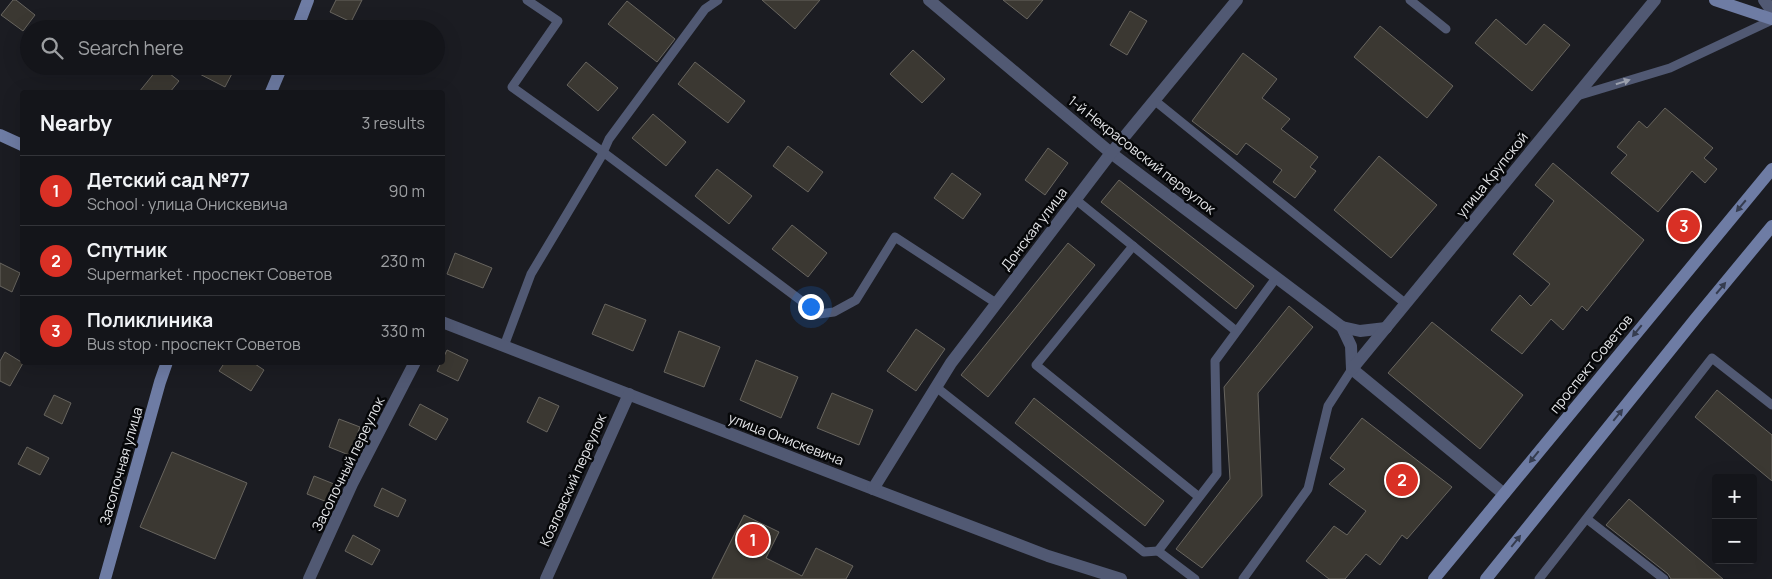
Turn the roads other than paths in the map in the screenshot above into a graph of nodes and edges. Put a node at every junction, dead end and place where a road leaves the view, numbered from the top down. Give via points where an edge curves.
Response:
1 (308, 0) edge
2 (527, 0) edge
3 (718, 0) edge
4 (929, 0) edge
5 (1237, 0) edge
6 (1410, 0) edge
7 (1656, 0) edge
8 (1715, 0) edge
9 (1764, 0) edge
10 (1772, 11) edge
11 (300, 20) edge
12 (1772, 20) edge
13 (1446, 29) dead end
14 (278, 75) edge
15 (272, 90) edge
16 (1576, 96) junction
17 (1154, 100) junction
18 (0, 135) edge
19 (20, 144) edge
20 (603, 152) junction
21 (1111, 153) junction
22 (1772, 169) edge
23 (1075, 199) junction
24 (1772, 226) edge
25 (1133, 246) junction
26 (1276, 278) junction
27 (996, 303) junction
28 (1406, 304) junction
29 (445, 323) edge
30 (1342, 327) junction
31 (1386, 328) junction
32 (1236, 330) junction
33 (504, 346) junction
34 (166, 365) edge
35 (413, 365) edge
36 (1352, 369) junction
37 (936, 387) junction
38 (628, 394) junction
39 (1772, 405) edge
40 (872, 489) junction
41 (1504, 494) junction
42 (1199, 497) junction
43 (1587, 519) junction
44 (1158, 551) junction
45 (105, 579) edge
46 (309, 579) edge
47 (546, 579) edge
48 (1121, 579) edge
49 (1195, 579) edge
50 (1242, 579) edge
51 (1434, 579) edge
52 (1486, 579) edge
53 (1539, 579) edge
54 (1664, 579) edge

1 - 11 main road
2 - 20 lane via 558,21 512,87
3 - 20 lane via 705,9 609,139
4 - 21 street, 1-й Некрасовский переулок
5 - 17 street, Донская улица
6 - 13 lane
7 - 16 street, улица Крупской
8 - 12 main road
9 - 10 street
16 -> 12 lane via 1670,68
14 - 15 main road
16 - 28 street, улица Крупской
17 - 21 street, Донская улица
17 - 28 lane
18 - 19 main road
20 - 27 lane via 819,314 834,312 856,300 895,238
20 - 33 lane via 531,274
21 - 23 street, Донская улица
21 - 26 street, 1-й Некрасовский переулок
22 -> 41 main road, проспект Советов
23 - 25 lane
23 - 27 street, Донская улица
52 -> 24 main road
25 - 32 lane
25 - 42 lane via 1036,365
26 - 30 street, 1-й Некрасовский переулок
26 - 32 lane
27 - 37 street, Донская улица
28 - 31 street, улица Крупской
29 - 33 street, улица Онискевича
30 - 31 street via 1360,330
30 - 36 street via 1351,346
31 - 36 street, улица Крупской
32 - 42 lane via 1215,361 1217,474
33 - 38 street, улица Онискевича
34 - 45 main road, Засопочная улица
35 - 46 street, Засопочный переулок via 352,484
36 - 41 street
36 - 50 lane via 1328,406 1308,489
37 - 40 street, Донская улица
37 - 44 lane via 1144,552
38 - 40 street, улица Онискевича
38 - 47 street, Козловский переулок
39 - 43 lane via 1712,358
40 - 48 street, улица Онискевича via 1048,556
41 - 51 main road, проспект Советов
42 - 44 lane
43 - 53 lane
43 - 54 lane
44 - 49 lane

